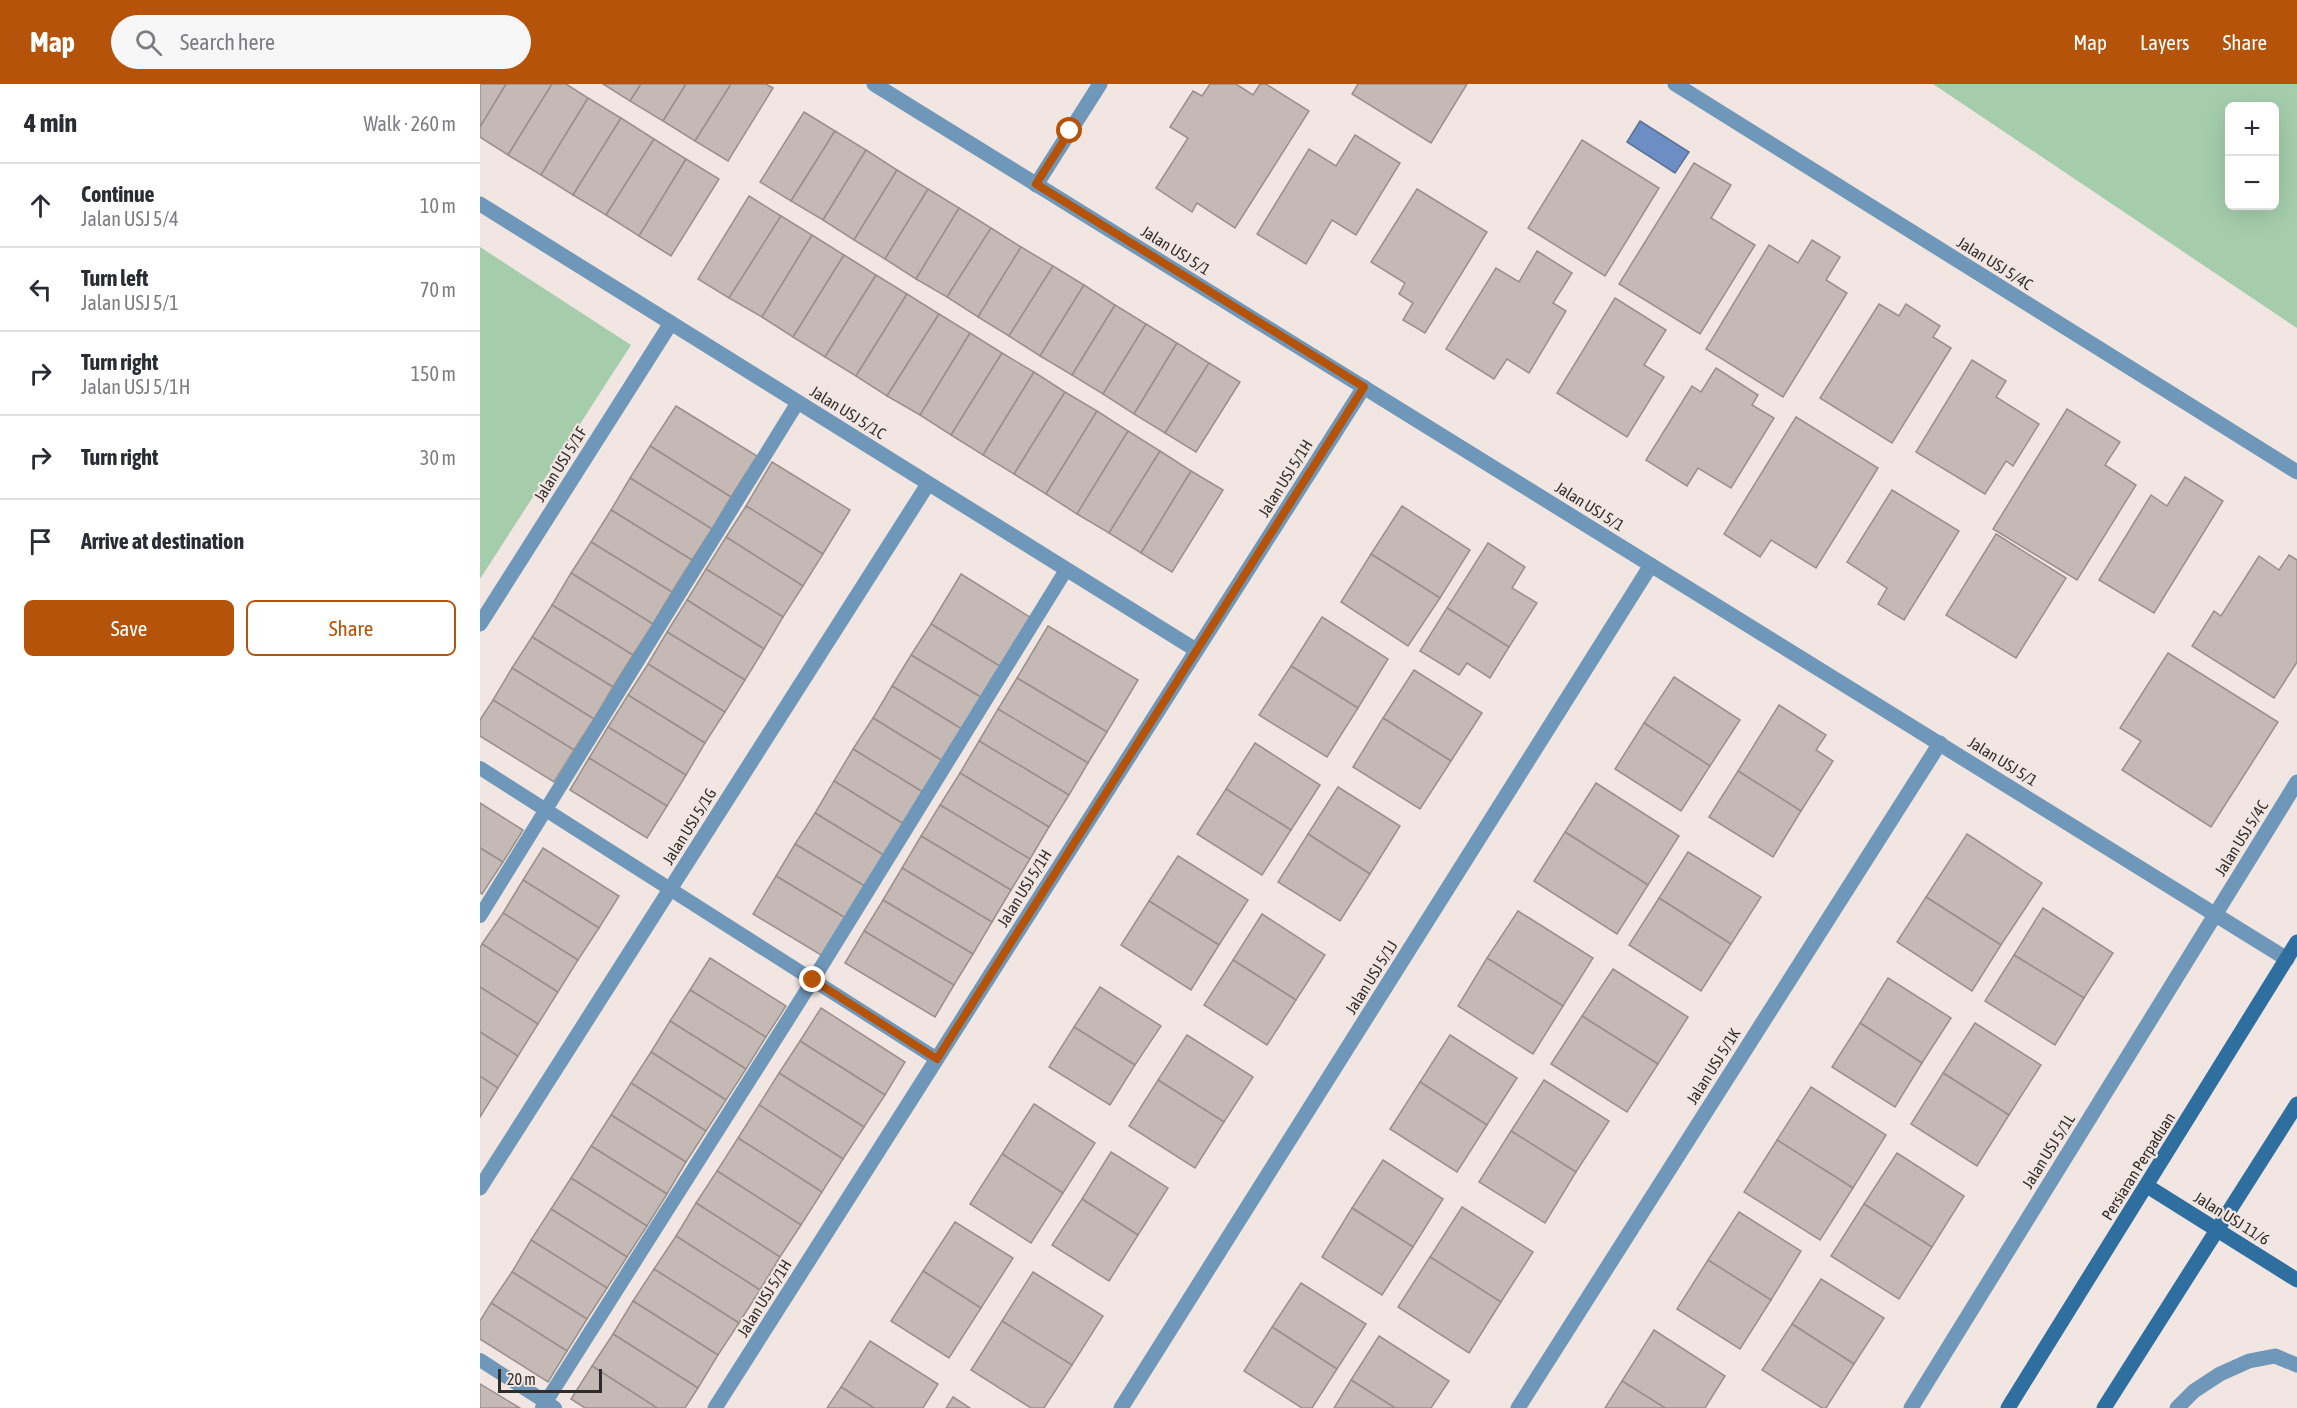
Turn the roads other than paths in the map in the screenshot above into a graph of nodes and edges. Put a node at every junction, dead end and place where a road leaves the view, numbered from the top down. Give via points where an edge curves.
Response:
1 (874, 84) edge
2 (1100, 84) edge
3 (1675, 84) edge
4 (1036, 184) junction
5 (480, 204) edge
6 (671, 323) junction
7 (1364, 387) junction
8 (798, 402) junction
9 (2297, 472) edge
10 (928, 484) junction
11 (1651, 565) junction
12 (1066, 570) junction
13 (480, 624) edge
14 (1196, 651) junction
15 (1940, 743) junction
16 (480, 768) edge
17 (2297, 782) edge
18 (547, 810) junction
19 (670, 889) junction
20 (2215, 913) junction
21 (480, 916) edge
22 (2297, 942) edge
23 (2287, 959) junction
24 (813, 980) junction
25 (937, 1059) junction
26 (2297, 1104) edge
27 (2147, 1186) junction
28 (480, 1188) edge
29 (2218, 1230) junction
30 (2297, 1280) edge
31 (480, 1360) edge
32 (2297, 1365) edge
33 (548, 1406) edge
34 (716, 1408) edge
35 (1121, 1408) edge
36 (1518, 1408) edge
37 (1911, 1408) edge
38 (2008, 1408) edge
39 (2104, 1408) edge
40 (2177, 1408) edge

1 - 4 street, Jalan USJ 5/1
2 - 4 street
3 - 9 street, Jalan USJ 5/4C
4 - 7 street, Jalan USJ 5/1
5 - 6 street, Jalan USJ 5/1C
6 - 8 street, Jalan USJ 5/1C
6 - 13 street, Jalan USJ 5/1F
7 - 11 street, Jalan USJ 5/1
7 - 14 street, Jalan USJ 5/1H
8 - 10 street, Jalan USJ 5/1C
8 - 18 lane
10 - 12 street, Jalan USJ 5/1C
10 - 19 street, Jalan USJ 5/1G
11 - 15 street, Jalan USJ 5/1
11 - 35 street, Jalan USJ 5/1J
12 - 14 street, Jalan USJ 5/1C
12 - 24 lane
14 - 25 street, Jalan USJ 5/1H
15 - 20 street, Jalan USJ 5/1
15 - 36 street, Jalan USJ 5/1K
16 - 18 lane
17 - 20 street, Jalan USJ 5/4C
18 - 19 lane
18 - 21 lane
19 - 24 lane
19 - 28 street, Jalan USJ 5/1G
20 - 23 street, Jalan USJ 5/1
20 - 37 street, Jalan USJ 5/1L
22 - 23 main road, Persiaran Perpaduan
23 - 27 main road, Persiaran Perpaduan
24 - 25 lane
24 - 33 lane
25 - 34 street, Jalan USJ 5/1H
26 - 29 main road
27 - 29 main road, Jalan USJ 11/6
27 - 38 main road, Persiaran Perpaduan
29 - 30 main road, Jalan USJ 11/6
29 - 39 main road
31 - 33 lane
32 - 40 street via 2275,1356 2249,1362 2220,1374

